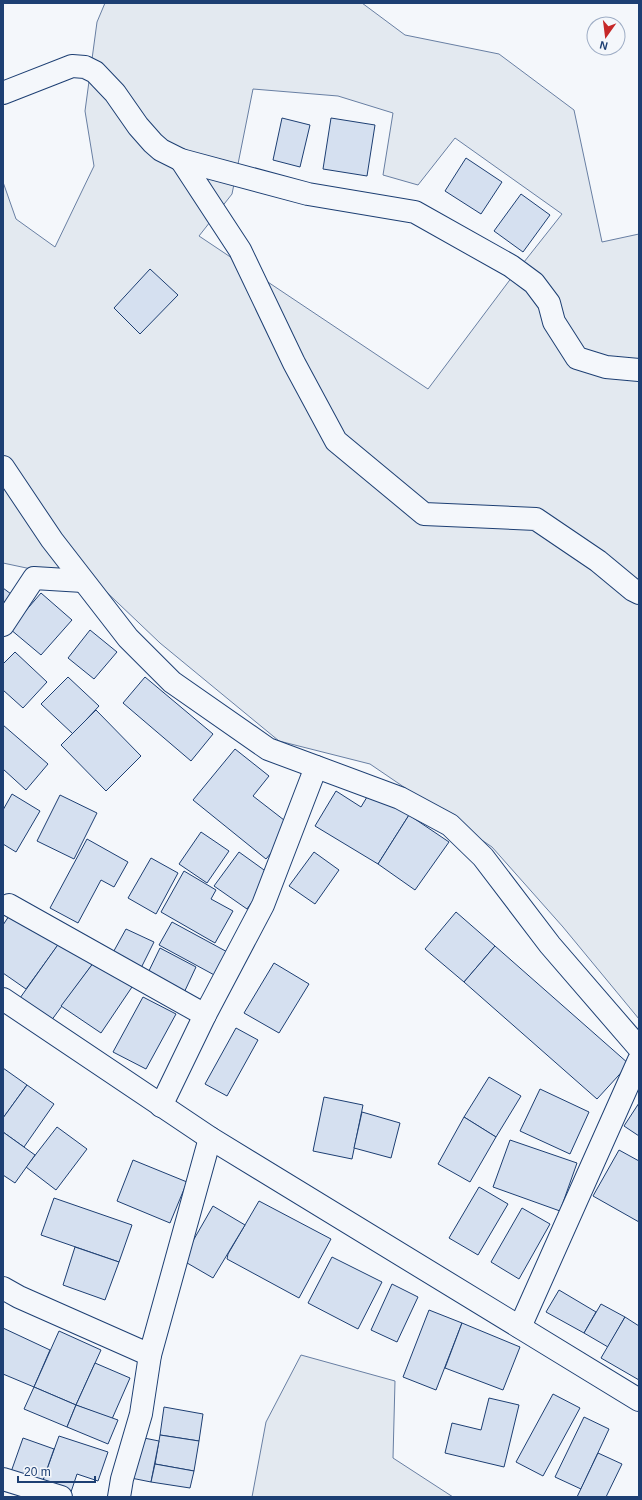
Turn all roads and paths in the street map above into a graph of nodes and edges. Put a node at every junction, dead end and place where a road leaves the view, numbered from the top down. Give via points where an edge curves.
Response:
1 (3, 93) edge
2 (181, 160) junction
3 (639, 370) edge
4 (3, 468) edge
5 (83, 581) junction
6 (639, 593) edge
7 (3, 625) edge
8 (316, 767) junction
9 (9, 905) dead end
10 (3, 999) edge
11 (205, 1015) junction
12 (639, 1048) edge
13 (639, 1060) edge
14 (161, 1106) junction
15 (210, 1138) junction
16 (3, 1288) edge
17 (520, 1327) junction
18 (150, 1355) junction
19 (639, 1400) edge
20 (3, 1479) edge
21 (61, 1497) edge
22 (119, 1497) edge

1 - 2 street via 72,66 85,67 95,72 115,93 153,143
2 - 3 street via 308,194 415,212 511,266 534,283 549,303 554,322 577,358 606,367
2 - 6 street via 240,250 294,363 336,441 424,514 536,519
4 - 5 street
5 - 7 street via 34,578
5 - 8 street via 128,638 172,682 268,749
8 - 11 street via 264,905
8 - 12 street via 400,798 450,825 483,857 550,945
9 - 11 street
10 - 14 street
11 - 14 street
13 - 17 street
14 - 15 street
15 - 17 street
15 - 18 street
16 - 18 street
17 - 19 street
18 - 22 street via 141,1414
20 - 21 street

